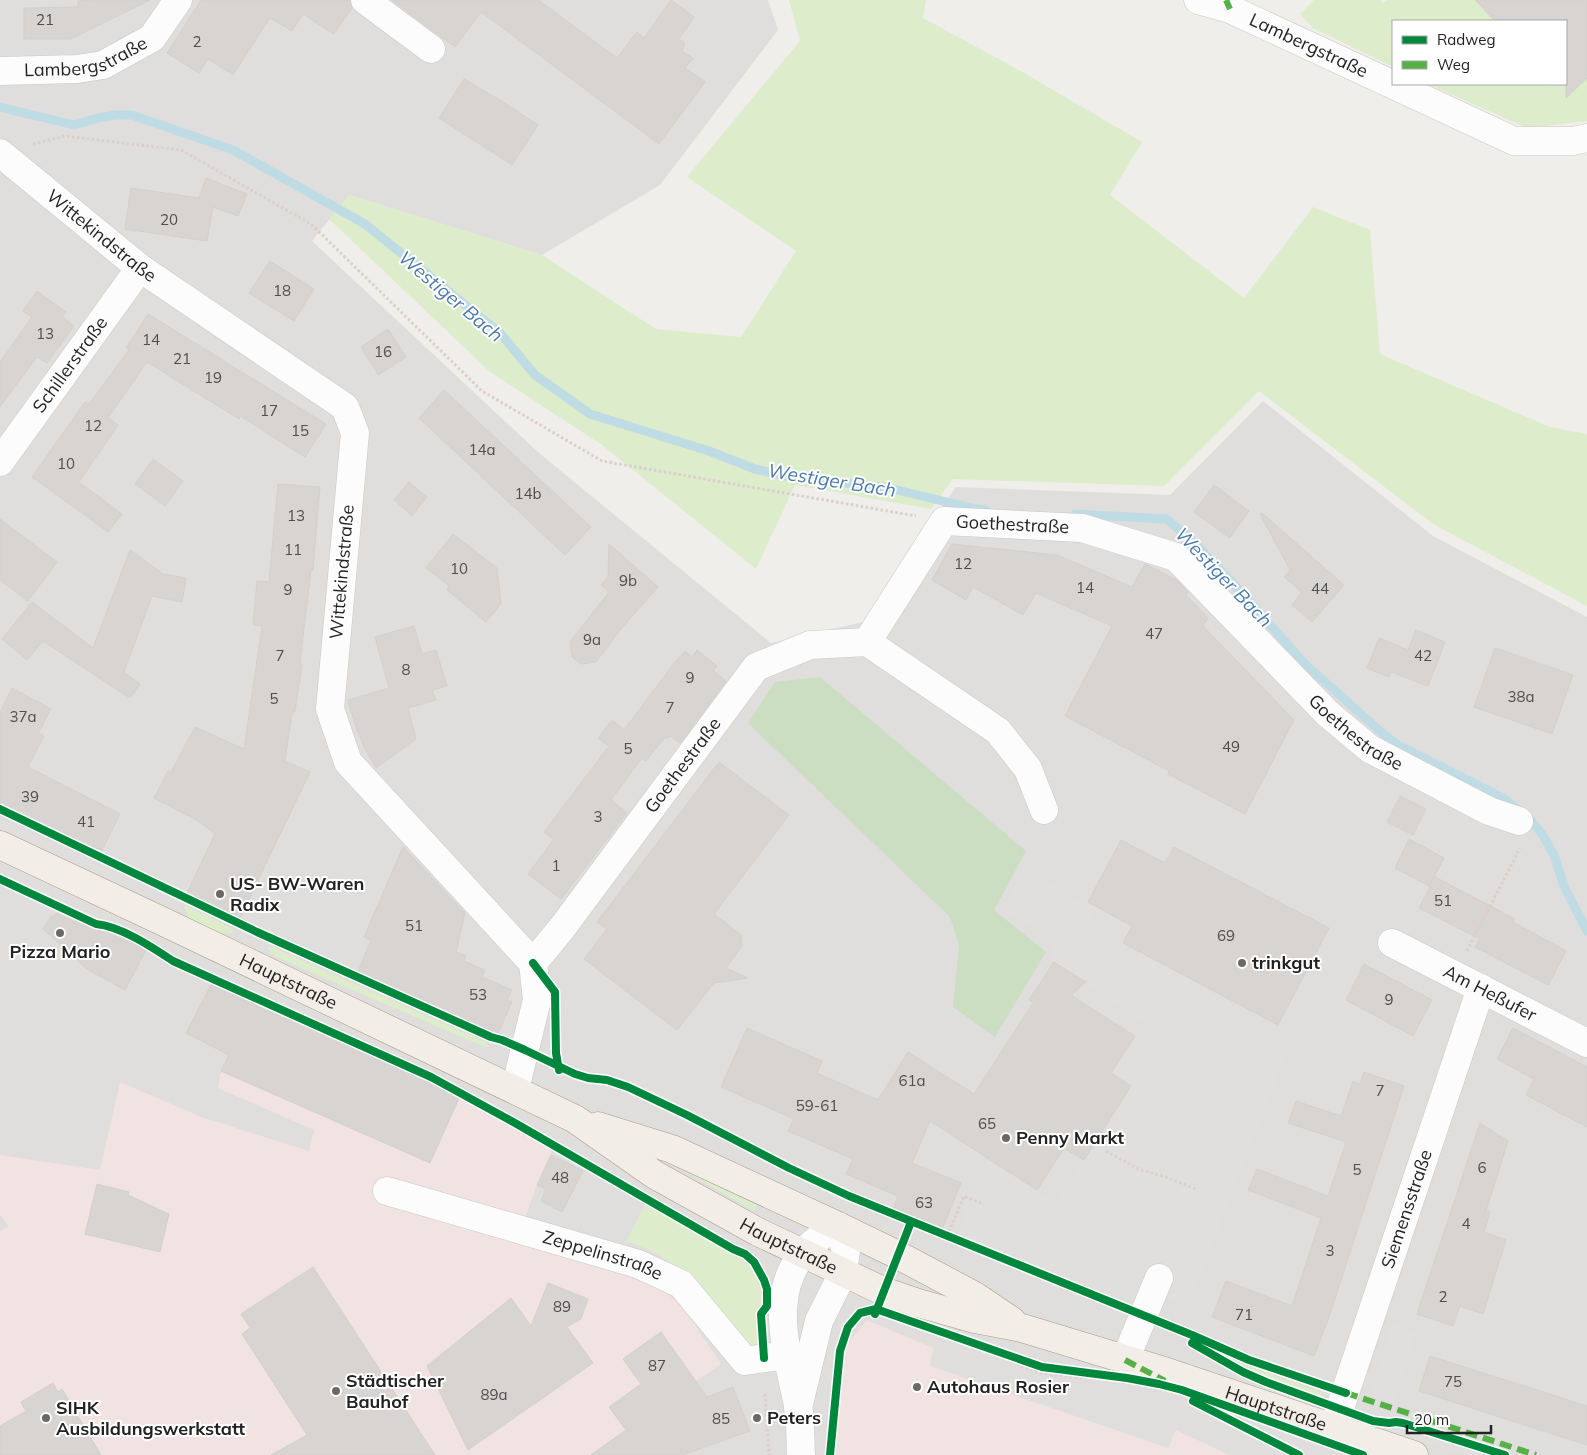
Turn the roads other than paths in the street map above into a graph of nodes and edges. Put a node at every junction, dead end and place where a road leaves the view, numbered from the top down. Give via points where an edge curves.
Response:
1 (178, 0) edge
2 (365, 0) edge
3 (1198, 0) edge
4 (431, 49) dead end
5 (0, 71) edge
6 (1392, 84) edge
7 (1394, 85) edge
8 (1587, 138) edge
9 (0, 153) edge
10 (140, 268) junction
11 (0, 462) edge
12 (867, 642) junction
13 (1044, 810) dead end
14 (1519, 821) road end
15 (0, 846) edge
16 (1392, 943) dead end
17 (534, 962) junction
18 (1481, 988) junction
19 (1587, 1043) edge
20 (515, 1089) junction
21 (575, 1119) junction
22 (388, 1191) dead end
23 (838, 1226) junction
24 (802, 1254) junction
25 (843, 1273) junction
26 (1159, 1278) dead end
27 (1022, 1328) junction
28 (775, 1357) junction
29 (1125, 1360) junction
30 (798, 1408) junction
31 (1333, 1429) junction
32 (801, 1455) edge
33 (1414, 1455) edge

1 - 5 street, Lambergstraße via 152,38 102,65 77,69
2 - 4 street
3 - 6 street, Lambergstraße via 1230,8
7 - 8 street, Lambergstraße via 1514,141
9 - 10 street, Wittekindstraße
10 - 11 street, Schillerstraße
10 - 17 street, Wittekindstraße via 345,407 355,433 330,709 348,762
12 - 13 street via 998,731 1028,769
12 - 14 street, Goethestraße via 944,521 1082,528 1176,557 1327,714 1370,748 1489,811
12 - 17 street, Goethestraße via 810,646 756,667
15 - 20 main road, Hauptstraße
16 - 18 street, Am Heßufer
17 - 20 street via 536,1000
18 - 19 street, Am Heßufer
18 - 31 street, Siemensstraße
20 - 21 main road, Hauptstraße
21 - 23 main road, Hauptstraße via 672,1149
21 - 24 main road, Hauptstraße via 655,1175
22 - 28 street, Zeppelinstraße via 638,1264 680,1284 745,1361
23 - 24 street via 818,1238
23 - 25 street via 846,1251
23 - 27 main road, Hauptstraße via 975,1296
24 - 25 main road, Hauptstraße
24 - 28 street via 791,1271 785,1291
25 - 27 main road, Hauptstraße via 918,1303
25 - 30 street via 819,1321
26 - 29 street
27 - 29 main road, Hauptstraße
28 - 30 street
29 - 31 main road, Hauptstraße
30 - 32 street
31 - 33 main road, Hauptstraße

